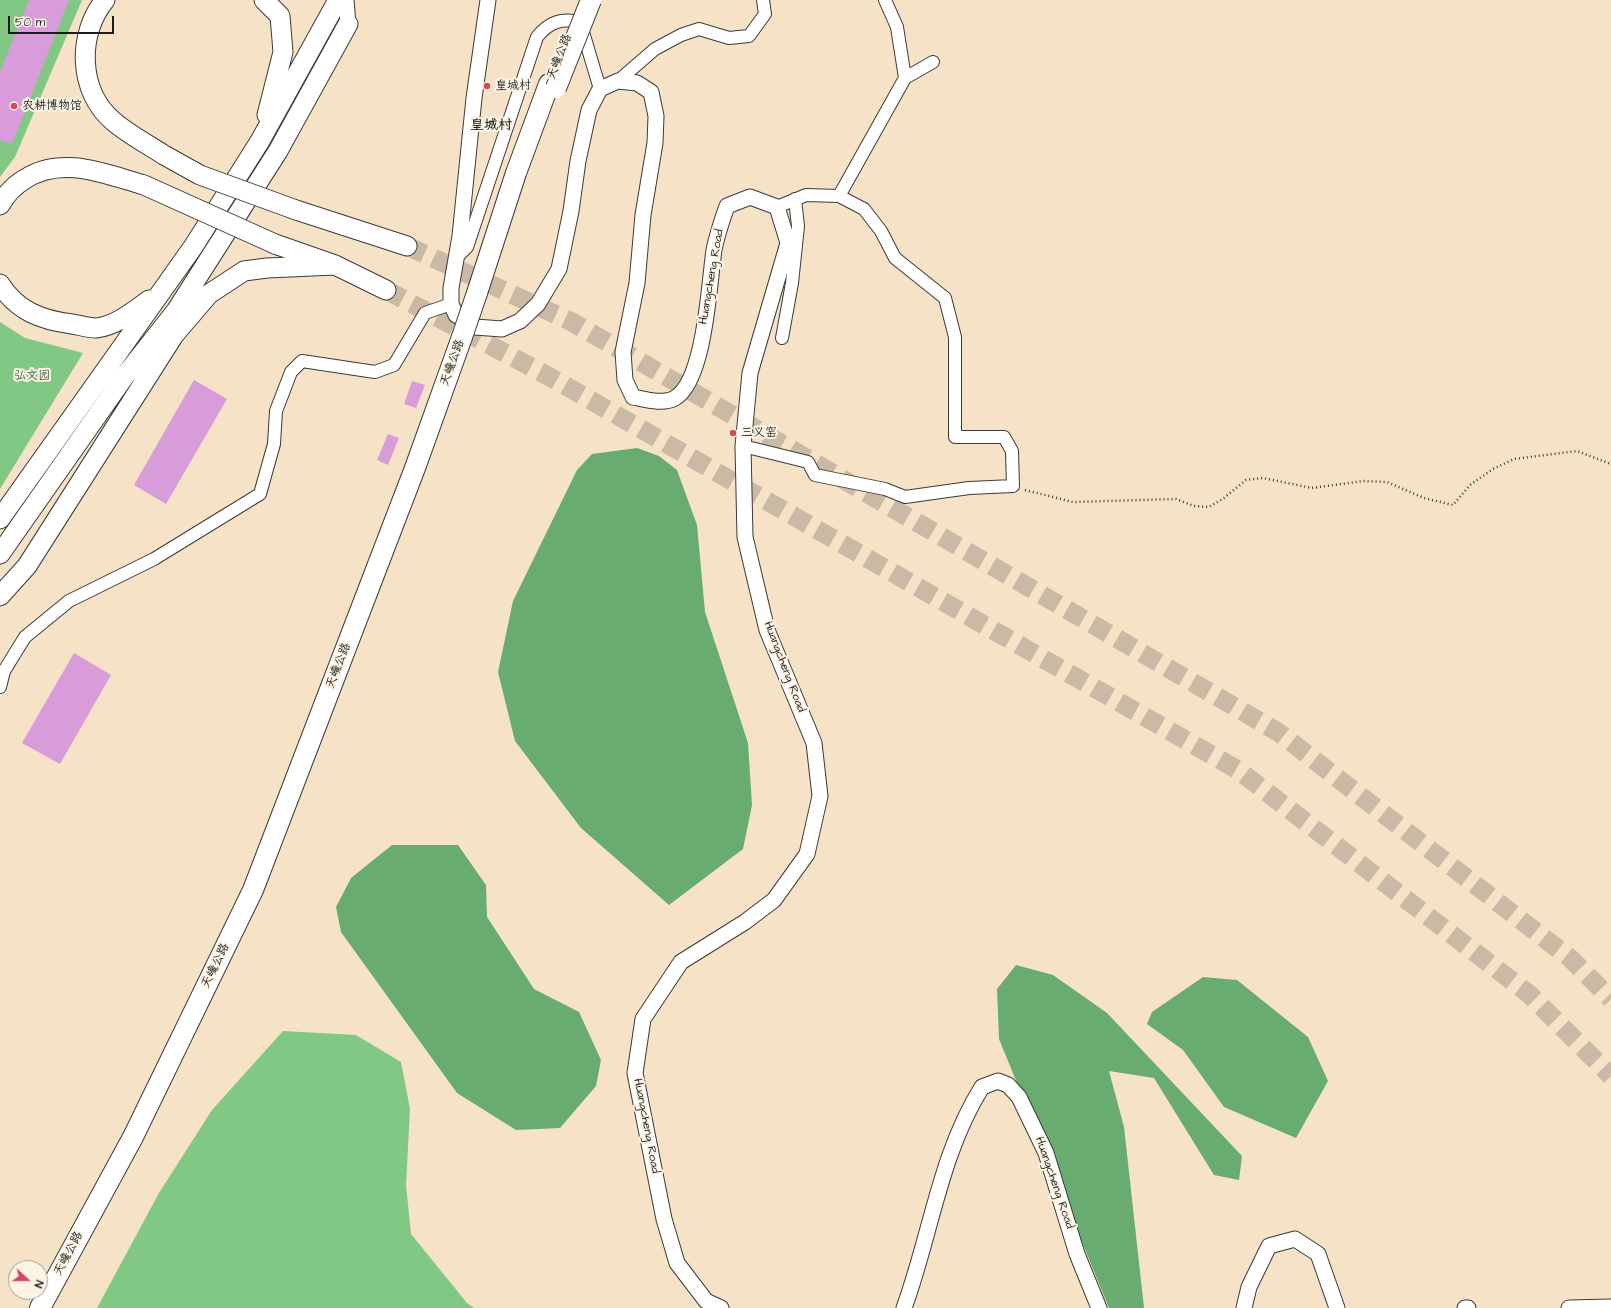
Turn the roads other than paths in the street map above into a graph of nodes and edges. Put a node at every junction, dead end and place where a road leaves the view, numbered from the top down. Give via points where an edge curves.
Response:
1 (105, 0) edge
2 (264, 0) edge
3 (338, 0) edge
4 (346, 0) edge
5 (488, 0) edge
6 (582, 0) edge
7 (591, 0) edge
8 (763, 0) edge
9 (885, 0) edge
10 (348, 24) joint
11 (933, 62) dead end
12 (905, 78) junction
13 (618, 81) junction
14 (553, 86) junction
15 (600, 90) junction
16 (260, 141) junction
17 (278, 151) junction
18 (839, 196) junction
19 (795, 199) junction
20 (0, 205) edge
21 (777, 207) junction
22 (407, 246) tunnel mouth
23 (456, 258) junction
24 (335, 264) junction
25 (0, 284) edge
26 (386, 290) tunnel mouth
27 (162, 291) junction
28 (450, 304) junction
29 (466, 338) junction
30 (782, 338) dead end
31 (743, 446) junction
32 (0, 519) edge
33 (0, 554) edge
34 (0, 596) edge
35 (0, 687) edge
36 (1611, 1307) edge
37 (40, 1308) edge
38 (52, 1308) edge
39 (721, 1308) edge
40 (904, 1308) edge
41 (1099, 1308) edge
42 (1244, 1308) edge
43 (1337, 1308) edge
44 (1465, 1308) edge
45 (1468, 1308) edge
46 (1569, 1308) edge

1 - 22 main road, bridge via 96,13 87,37 85,63 91,88 113,120 164,155 200,175
2 - 16 main road via 280,16 283,52
3 - 16 main road
4 - 10 street
5 - 23 street
6 - 14 highway, 天巉公路
7 - 14 highway, 天巉公路, bridge
8 - 13 street via 764,14 749,36 729,38 699,29 681,35 655,49
9 - 12 street via 897,27
10 - 17 main road
11 - 12 street
12 - 18 street
13 - 15 street
13 - 21 street, Huangcheng Road via 637,83 651,92 656,116 655,143 643,215 637,283 623,352 625,380 633,397 652,401 673,400 682,394 694,371 700,349 715,249 726,206 750,197
14 - 29 highway, 天巉公路
15 - 23 street via 580,22 568,20 545,27 537,37 467,247
15 - 28 street via 589,110 559,269 538,304 520,322 502,329 475,327 456,315
16 - 17 main road
16 - 27 main road
17 - 33 main road via 176,311 124,377
18 - 19 street via 806,195
18 - 31 street via 864,209 881,231 895,258 945,298 955,337 955,437 1004,437 1012,451 1013,486 969,488 905,497 885,489 815,475 808,462
19 - 21 street
19 - 30 street via 798,226 792,283
20 - 24 main road, bridge via 19,183 41,171 77,167 144,185 275,244
21 - 31 street, Huangcheng Road via 788,243 750,373
23 - 28 street
24 - 26 main road
24 - 34 main road via 244,271 209,294 174,335 27,566
25 - 27 main road via 14,301 33,315 50,321 96,328 118,321
27 - 32 main road
28 - 35 street via 425,313 394,365 375,372 302,361 291,372 276,411 274,444 260,494 154,559 69,601 24,637 4,671
29 - 37 highway, 天巉公路 via 253,890 133,1137
29 - 38 highway, 天巉公路 via 422,471 260,893 142,1141
31 - 39 street, Huangcheng Road via 746,537 767,630 814,743 820,796 807,854 774,900 745,922 681,962 643,1019 636,1073 664,1219 677,1263 706,1301
36 - 46 street
40 - 41 street, Huangcheng Road via 952,1147 982,1087 998,1081 1008,1085 1019,1097 1046,1153 1078,1254
42 - 43 street via 1249,1286 1269,1246 1295,1239 1318,1254
44 - 45 street

